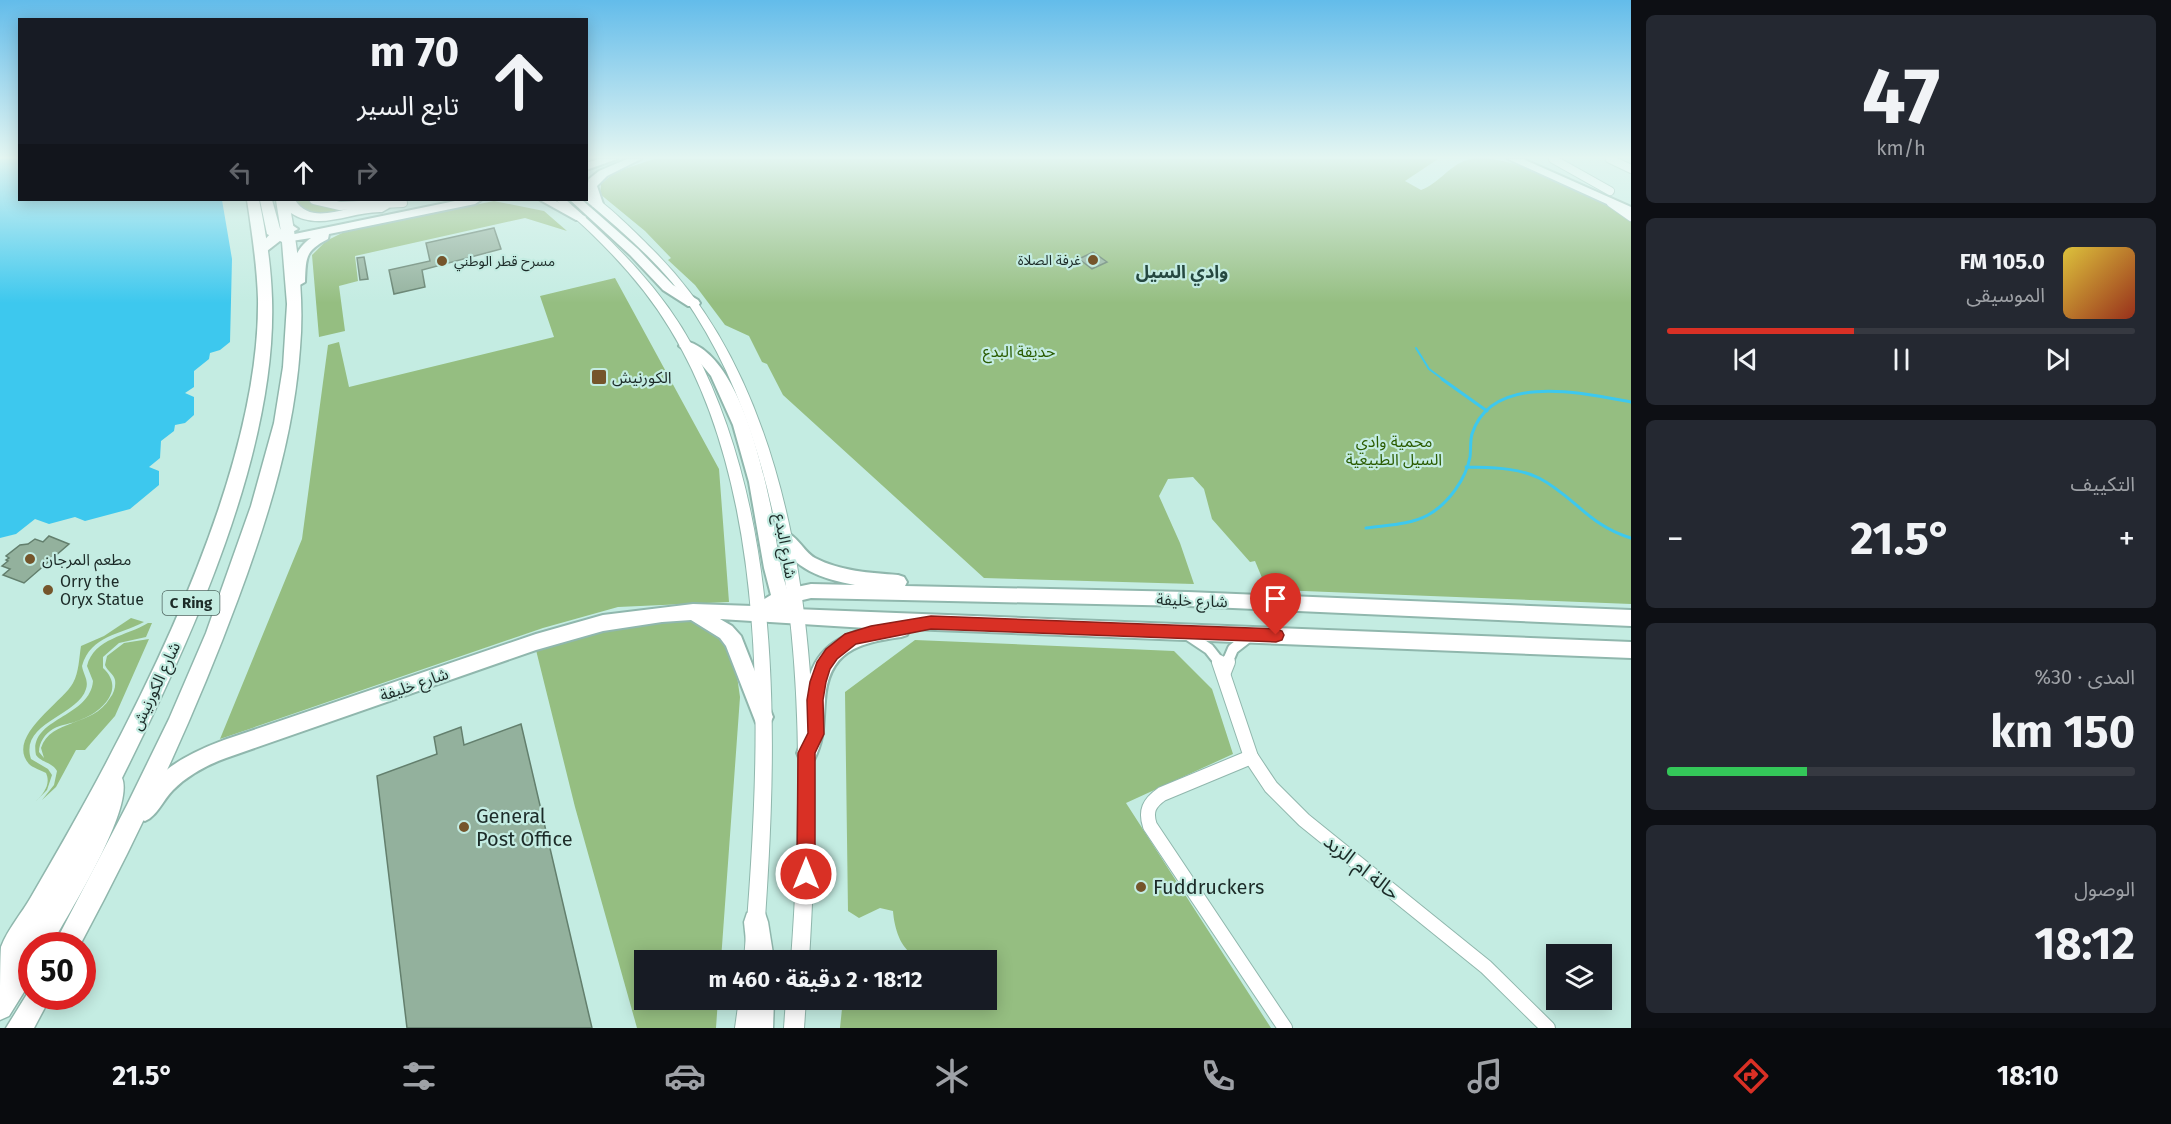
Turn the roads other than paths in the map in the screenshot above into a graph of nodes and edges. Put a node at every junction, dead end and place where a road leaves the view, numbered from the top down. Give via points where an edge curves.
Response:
1 (258, 207) edge
2 (268, 207) edge
3 (281, 207) edge
4 (294, 207) edge
5 (386, 207) edge
6 (413, 207) edge
7 (441, 207) edge
8 (560, 207) edge
9 (569, 207) edge
10 (584, 207) edge
11 (600, 207) edge
12 (382, 208) junction
13 (580, 217) junction
14 (376, 220) junction
15 (353, 225) junction
16 (279, 238) junction
17 (293, 289) junction
18 (693, 303) junction
19 (686, 346) junction
20 (785, 538) junction
21 (788, 596) junction
22 (1026, 597) junction
23 (693, 612) junction
24 (757, 613) junction
25 (796, 616) junction
26 (1631, 618) edge
27 (931, 622) junction
28 (1182, 631) junction
29 (1252, 634) junction
30 (1631, 650) edge
31 (1224, 672) junction
32 (763, 717) junction
33 (807, 753) junction
34 (1251, 757) junction
35 (113, 773) junction
36 (118, 851) junction
37 (756, 922) junction
38 (44, 932) edge
39 (73, 932) edge
40 (754, 950) edge
41 (760, 950) edge
42 (801, 950) edge
43 (0, 972) edge
44 (18, 977) edge
45 (0, 1007) edge
46 (30, 1010) edge
47 (747, 1010) edge
48 (761, 1010) edge
49 (795, 1010) edge
50 (19, 1028) edge
51 (745, 1028) edge
52 (760, 1028) edge
53 (794, 1028) edge
54 (1285, 1028) edge
55 (1548, 1028) edge

1 - 16 highway, شارع الكورنيش / C Ring
2 - 16 highway
3 - 16 highway, شارع الكورنيش / C Ring
4 - 12 highway via 298,213 310,216
5 - 12 main road
6 - 14 main road
7 - 14 main road
8 - 13 main road
9 - 13 main road
10 - 18 main road via 665,286
11 - 18 main road, شارع البدع via 646,248
12 - 16 main road
13 - 19 main road via 642,280
14 - 15 main road
15 - 16 main road
15 - 17 main road via 323,236 306,248 298,259 299,279
16 - 17 highway, شارع الكورنيش / C Ring
16 - 35 highway, شارع الكورنيش / C Ring via 261,362 238,468 185,617
17 - 36 highway, شارع الكورنيش / C Ring via 290,375 262,502 199,676
18 - 20 main road, شارع البدع via 719,343 747,400 776,491
19 - 21 main road via 703,355 724,388 741,427
19 - 24 main road via 711,396 728,446 745,524
20 - 21 main road, شارع البدع
20 - 22 main road via 807,563 841,574 877,581 995,587
21 - 22 main road, شارع خليفة via 811,591
21 - 24 main road, شارع خليفة
21 - 25 main road
22 - 26 main road, شارع خليفة via 1188,599
23 - 24 main road, شارع خليفة
23 - 32 main road via 726,632 734,642
23 - 36 main road, شارع خليفة via 627,618 562,634 213,754 181,771 163,787
24 - 25 main road, شارع خليفة
24 - 32 main road
25 - 27 main road, شارع خليفة
25 - 33 main road
27 - 28 main road, شارع خليفة
27 - 33 main road via 860,636 831,654 819,675 816,734
28 - 29 main road, شارع خليفة
28 - 31 street, حالة ام الزبد via 1209,649
29 - 30 main road, شارع خليفة
29 - 31 street via 1233,649
31 - 34 street, حالة ام الزبد
32 - 37 main road
33 - 42 main road
34 - 54 street via 1162,794 1151,801 1146,816
34 - 55 street, حالة ام الزبد via 1288,806 1486,967
35 - 38 highway via 105,816
35 - 43 highway, شارع الكورنيش / C Ring
36 - 39 highway, شارع الكورنيش / C Ring
37 - 40 main road
37 - 41 highway
44 - 45 highway
46 - 50 highway
47 - 51 main road
48 - 52 highway
49 - 53 main road

